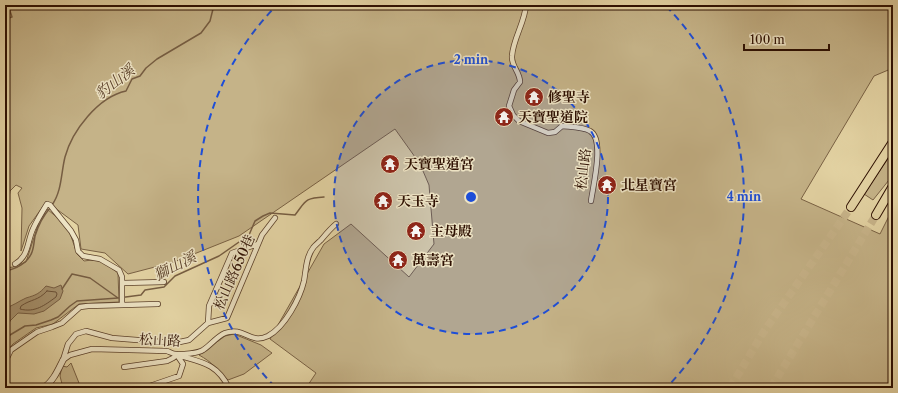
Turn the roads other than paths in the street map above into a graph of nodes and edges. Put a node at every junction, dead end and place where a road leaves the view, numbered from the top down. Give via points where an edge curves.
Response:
1 (526, 5) edge
2 (893, 142) edge
3 (893, 186) edge
4 (591, 201) dead end
5 (851, 208) tunnel mouth
6 (876, 215) tunnel mouth
7 (275, 218) dead end
8 (336, 224) dead end
9 (258, 244) junction
10 (21, 265) dead end
11 (164, 282) dead end
12 (123, 283) junction
13 (122, 304) junction
14 (158, 304) dead end
15 (208, 323) junction
16 (192, 353) junction
17 (177, 355) junction
18 (187, 358) junction
19 (62, 360) junction
20 (5, 362) edge
21 (183, 364) junction
22 (124, 367) dead end
23 (43, 388) edge
24 (144, 388) edge
25 (229, 388) edge

1 - 4 street, 松山路 via 511,57 520,82 514,90 509,106 519,121 548,133 555,132 562,126 595,134 598,155
2 - 5 highway
3 - 6 highway
7 - 9 street, 松山路650巷
8 - 16 street, 松山路 via 313,248 301,293 275,331 258,339 242,332 226,333 217,337 202,351
9 - 15 street, 松山路650巷 via 227,318
9 - 15 street via 232,253 210,306
10 - 12 street via 15,264 26,254 32,230 47,204 71,231 78,251 83,256 100,259 119,270
11 - 12 street
12 - 13 street
13 - 14 street
13 - 20 street via 80,307 62,323 37,332 11,350
15 - 19 street, 松山路650巷 via 189,340 175,343 112,338 86,331 76,334 68,344
16 - 17 street, 松山路
16 - 18 street
17 - 18 street
17 - 19 street, 松山路 via 168,351 92,349
17 - 21 street
17 - 22 street via 167,361
18 - 21 street
18 - 25 street via 213,366
19 - 23 street via 56,374
21 - 24 street via 179,376

